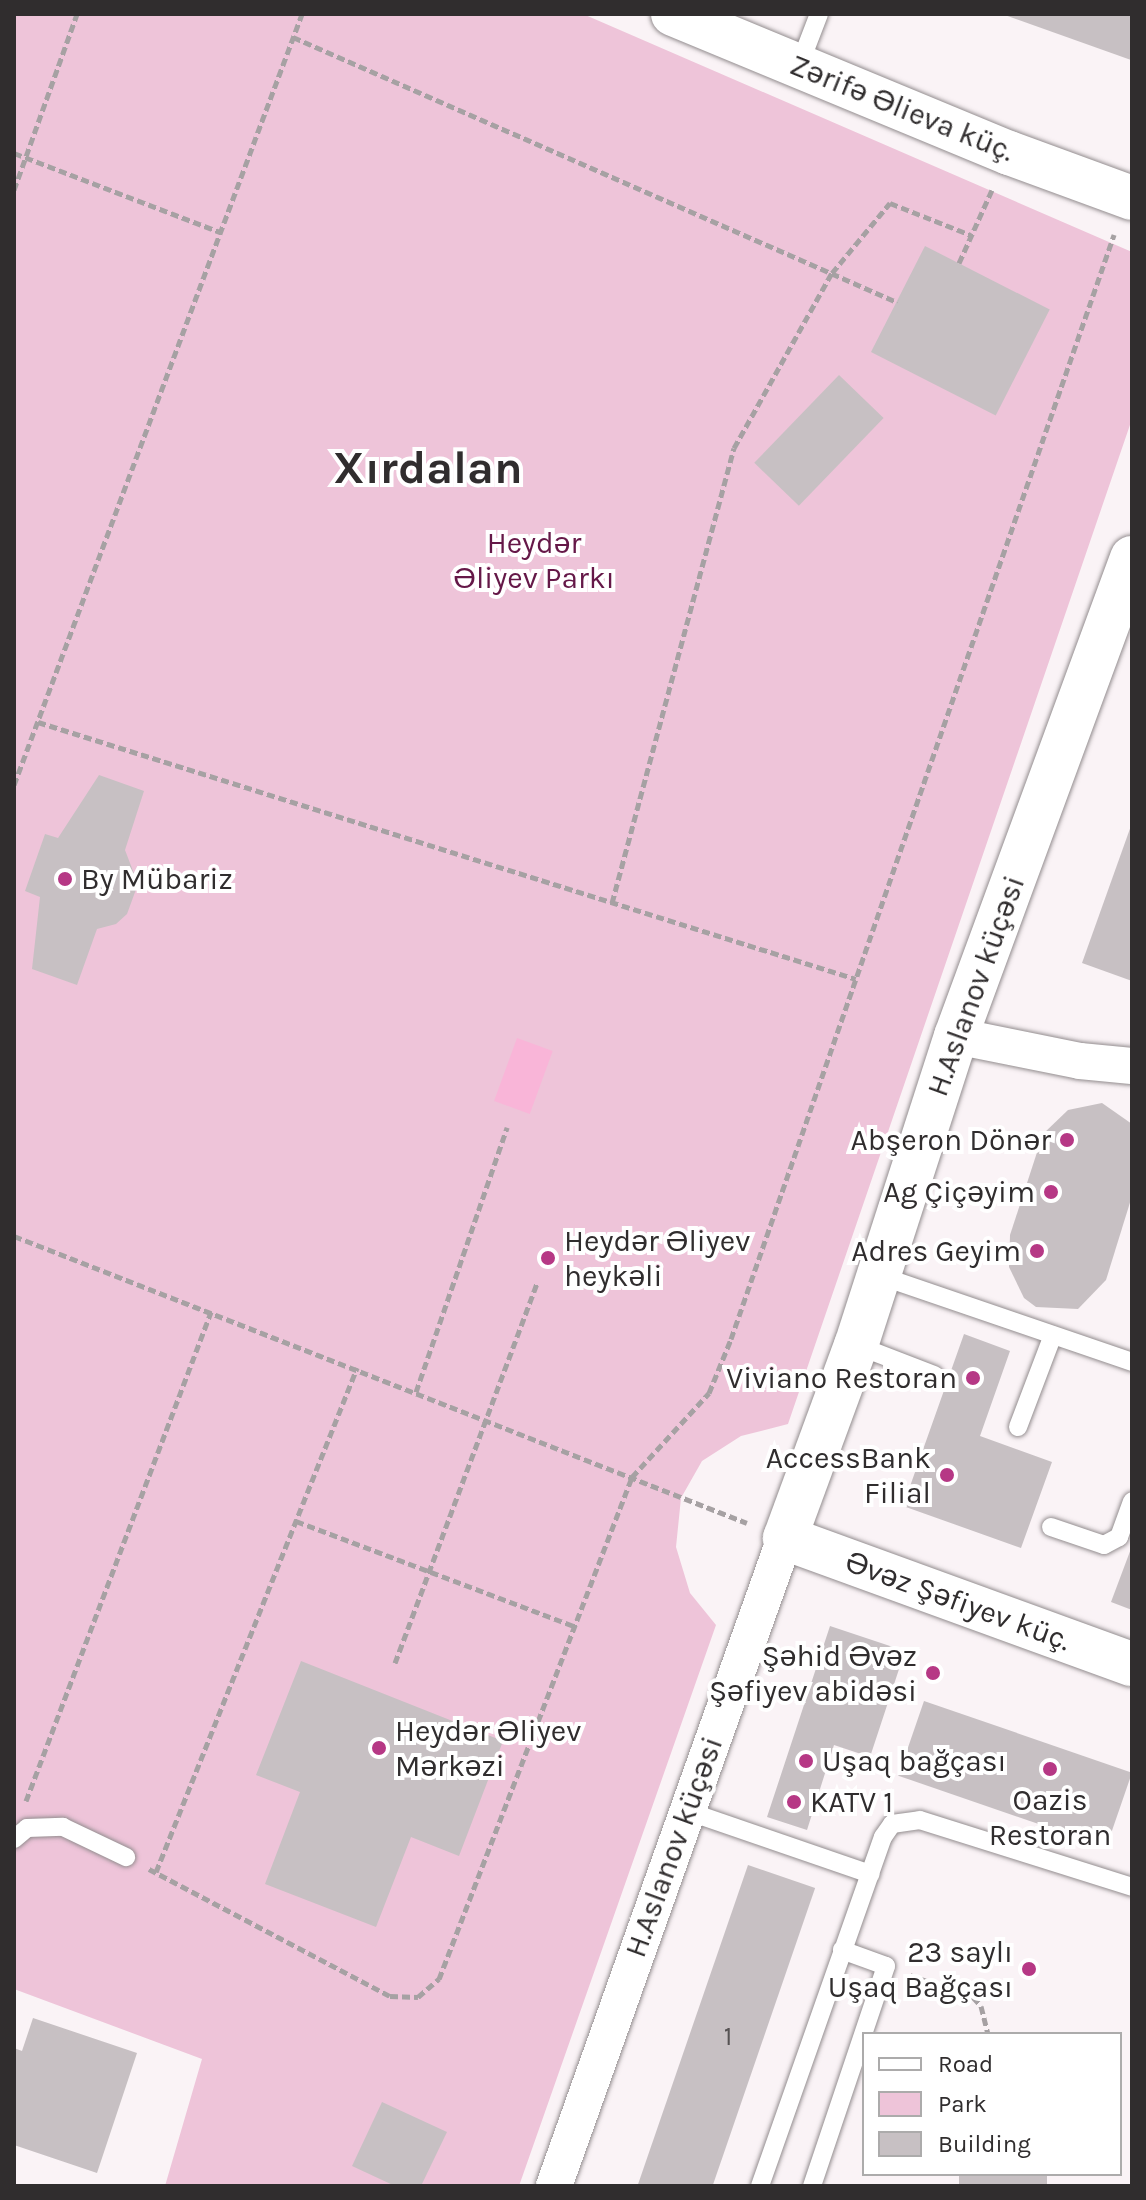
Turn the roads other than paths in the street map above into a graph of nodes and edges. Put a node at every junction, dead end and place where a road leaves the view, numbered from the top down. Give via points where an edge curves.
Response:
1 (673, 14) edge
2 (819, 14) edge
3 (799, 66) junction
4 (1131, 198) edge
5 (1132, 558) edge
6 (956, 1036) junction
7 (1132, 1066) edge
8 (878, 1275) junction
9 (1053, 1335) junction
10 (856, 1345) junction
11 (1132, 1362) edge
12 (934, 1375) dead end
13 (1018, 1427) dead end
14 (1132, 1501) edge
15 (1051, 1527) dead end
16 (785, 1538) junction
17 (1132, 1664) edge
18 (687, 1811) junction
19 (20, 1833) edge
20 (126, 1857) road end
21 (870, 1874) junction
22 (1132, 1887) edge
23 (842, 1950) junction
24 (864, 2032) edge
25 (862, 2037) edge
26 (554, 2186) edge
27 (760, 2186) edge
28 (812, 2186) edge

1 - 3 street, Zərifə Əlieva küç.
2 - 3 lane
3 - 4 street, Zərifə Əlieva küç.
5 - 6 street, H.Aslanov küçəsi
6 - 7 street
6 - 8 street, H.Aslanov küçəsi
8 - 9 lane
8 - 10 street, H.Aslanov küçəsi
9 - 11 lane
9 - 13 lane
10 - 12 lane
10 - 16 street, H.Aslanov küçəsi
14 - 15 lane via 1119,1537 1104,1545
16 - 17 street, Əvəz Şəfiyev küç.
16 - 18 street, H.Aslanov küçəsi
18 - 21 lane
18 - 26 street, H.Aslanov küçəsi
19 - 20 lane via 63,1827
21 - 22 lane via 883,1837 904,1819
21 - 23 lane
23 - 24 lane via 886,1966
23 - 27 lane
25 - 28 lane

